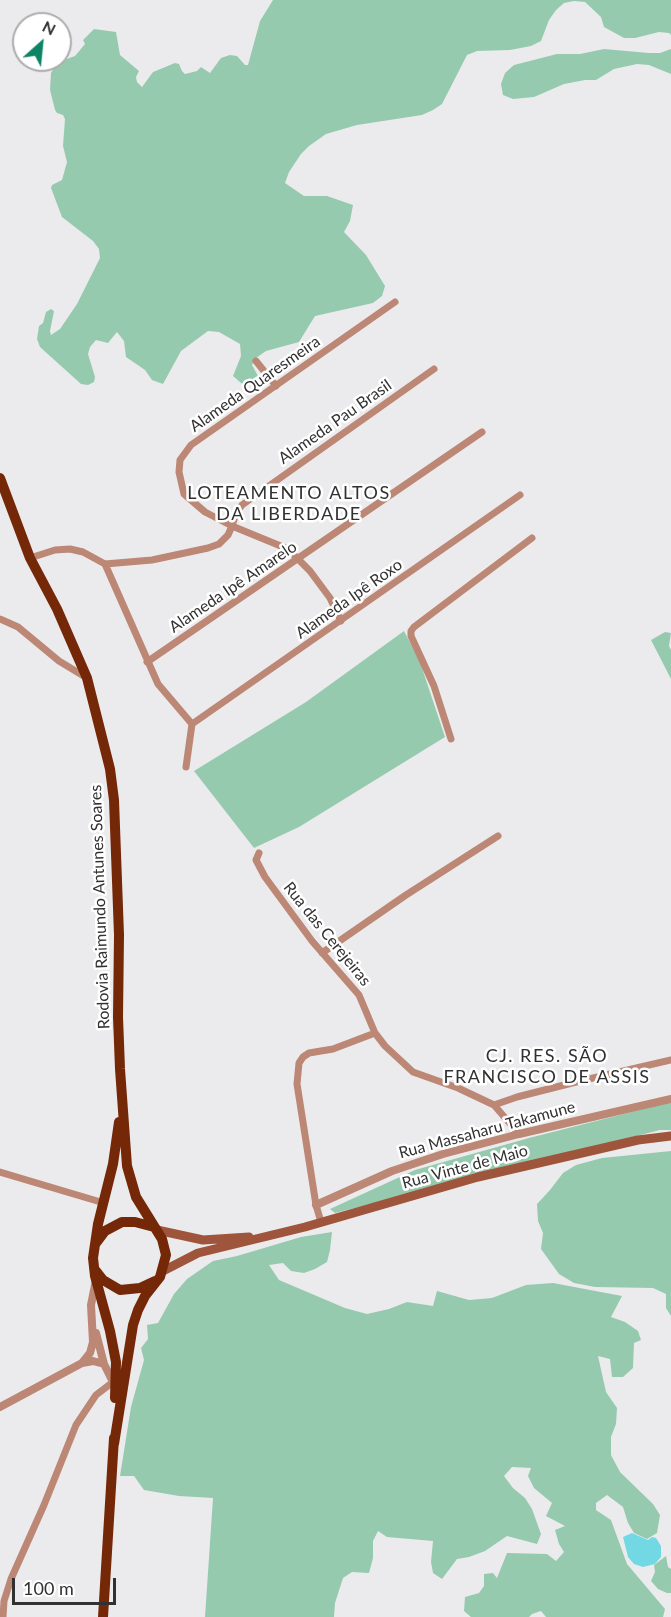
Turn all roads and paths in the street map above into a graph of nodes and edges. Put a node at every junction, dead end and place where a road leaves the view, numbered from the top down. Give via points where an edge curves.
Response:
1 (395, 302) dead end
2 (256, 361) dead end
3 (434, 369) dead end
4 (276, 386) junction
5 (482, 432) dead end
6 (0, 478) edge
7 (520, 495) dead end
8 (232, 526) junction
9 (532, 538) dead end
10 (30, 558) junction
11 (298, 559) junction
12 (105, 564) junction
13 (0, 619) edge
14 (341, 621) junction
15 (147, 662) junction
16 (87, 678) junction
17 (192, 724) junction
18 (451, 739) dead end
19 (186, 767) dead end
20 (498, 836) dead end
21 (259, 853) dead end
22 (322, 953) junction
23 (375, 1033) junction
24 (671, 1059) edge
25 (671, 1099) edge
26 (122, 1105) junction
27 (494, 1105) junction
28 (519, 1134) junction
29 (671, 1136) edge
30 (0, 1173) edge
31 (104, 1203) junction
32 (316, 1205) junction
33 (321, 1222) junction
34 (156, 1228) junction
35 (269, 1236) junction
36 (94, 1245) junction
37 (94, 1268) junction
38 (161, 1274) junction
39 (96, 1280) junction
40 (91, 1316) junction
41 (82, 1363) junction
42 (104, 1364) junction
43 (114, 1384) junction
44 (0, 1407) edge
45 (114, 1444) junction
46 (3, 1617) edge
47 (104, 1617) edge

1 - 4 street, Alameda Quaresmeira
2 - 4 street
3 - 8 street, Alameda Pau Brasil via 242,505
4 - 8 street, Alameda Quaresmeira via 191,445 180,460 184,494 205,512
5 - 11 street, Alameda Ipê Amarelo
6 - 10 highway, Rodovia Raimundo Antunes Soares
7 - 14 street, Alameda Ipê Roxo
8 - 11 street, Alameda Quaresmeira via 288,549
8 - 12 street, Alameda Pau Brasil via 219,544 208,548 152,560
9 - 18 street via 411,631
10 - 12 street via 70,549
10 - 16 highway, Rodovia Raimundo Antunes Soares
11 - 14 street, Alameda Quaresmeira via 330,598
11 - 15 street, Alameda Ipê Amarelo
12 - 15 street
13 - 16 street via 18,627
14 - 17 street, Alameda Ipê Roxo
15 - 17 street via 158,684
16 - 26 highway, Rodovia Raimundo Antunes Soares via 106,749 114,800
17 - 19 street
20 - 22 street
21 - 22 street, Rua das Cerejeiras via 256,860 265,877
22 - 23 street, Rua das Cerejeiras via 359,995
23 - 27 street, Rua das Cerejeiras via 413,1072
23 - 32 street via 333,1049 309,1053 299,1063 297,1084
24 - 27 street
25 - 28 street, Rua Massaharu Takamune
26 - 31 highway
26 - 34 highway via 129,1174 136,1197
27 - 28 street, Rua das Cerejeiras
28 - 32 street, Rua Massaharu Takamune via 406,1166
29 - 33 main road, Rua Vinte de Maio via 478,1177
30 - 31 street
31 - 36 highway
32 - 33 street
33 - 35 main road, Rua Vinte de Maio
34 - 35 main road, Rua Vinte de Maio via 203,1240
34 - 36 highway via 122,1222 105,1231
34 - 38 highway via 165,1246
35 - 38 main road, Rua Vinte de Maio via 198,1253
36 - 37 highway
37 - 38 highway via 103,1280 120,1290 141,1288
37 - 39 highway
38 - 45 highway via 145,1296 133,1325
39 - 40 street
39 - 43 highway via 116,1362
40 - 41 street via 93,1342
40 - 42 street
41 - 42 street
41 - 44 street
42 - 43 street
43 - 45 highway
43 - 46 street via 96,1395 76,1425 11,1579
45 - 47 highway

